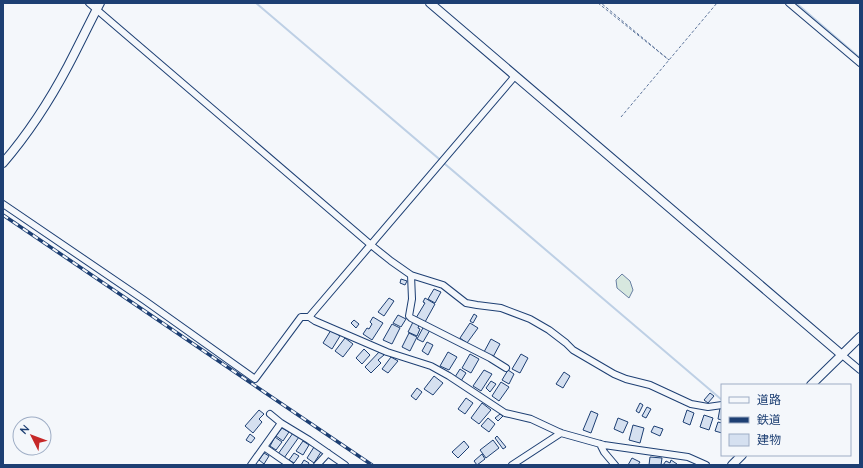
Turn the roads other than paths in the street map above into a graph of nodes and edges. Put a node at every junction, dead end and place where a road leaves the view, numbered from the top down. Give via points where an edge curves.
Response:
1 (89, 3) edge
2 (430, 3) edge
3 (789, 3) edge
4 (98, 6) edge
5 (860, 62) edge
6 (515, 76) junction
7 (3, 163) edge
8 (3, 204) edge
9 (371, 245) junction
10 (411, 275) junction
11 (309, 316) junction
12 (860, 337) edge
13 (842, 355) junction
14 (506, 368) dead end
15 (860, 370) edge
16 (813, 384) edge
17 (721, 405) edge
18 (270, 414) dead end
19 (281, 423) junction
20 (561, 433) junction
21 (600, 444) junction
22 (264, 447) junction
23 (328, 453) junction
24 (741, 456) edge
25 (251, 465) edge
26 (290, 465) edge
27 (317, 465) edge
28 (345, 465) edge
29 (512, 465) edge
30 (615, 465) edge
31 (706, 465) edge
32 (732, 465) edge

1 - 4 street
2 - 6 street
3 - 5 street
4 - 7 street via 67,68 42,110
4 - 9 street
6 - 9 street
6 - 13 street
8 - 11 street via 255,379 301,317
9 - 10 street
9 - 11 street
10 - 14 street via 411,318
10 - 17 street via 443,285 466,303 501,308 530,319 549,330 573,350 626,379 650,385 691,404 708,407
11 - 20 street via 315,321 387,352 431,366 506,413 531,419
12 - 13 street
13 - 15 street
13 - 16 street
18 - 19 street
19 - 22 street
19 - 23 street
20 - 21 street
20 - 29 street
21 - 30 street
21 - 31 street via 688,457
22 - 25 street
22 - 26 street
23 - 27 street
23 - 28 street
24 - 32 street

